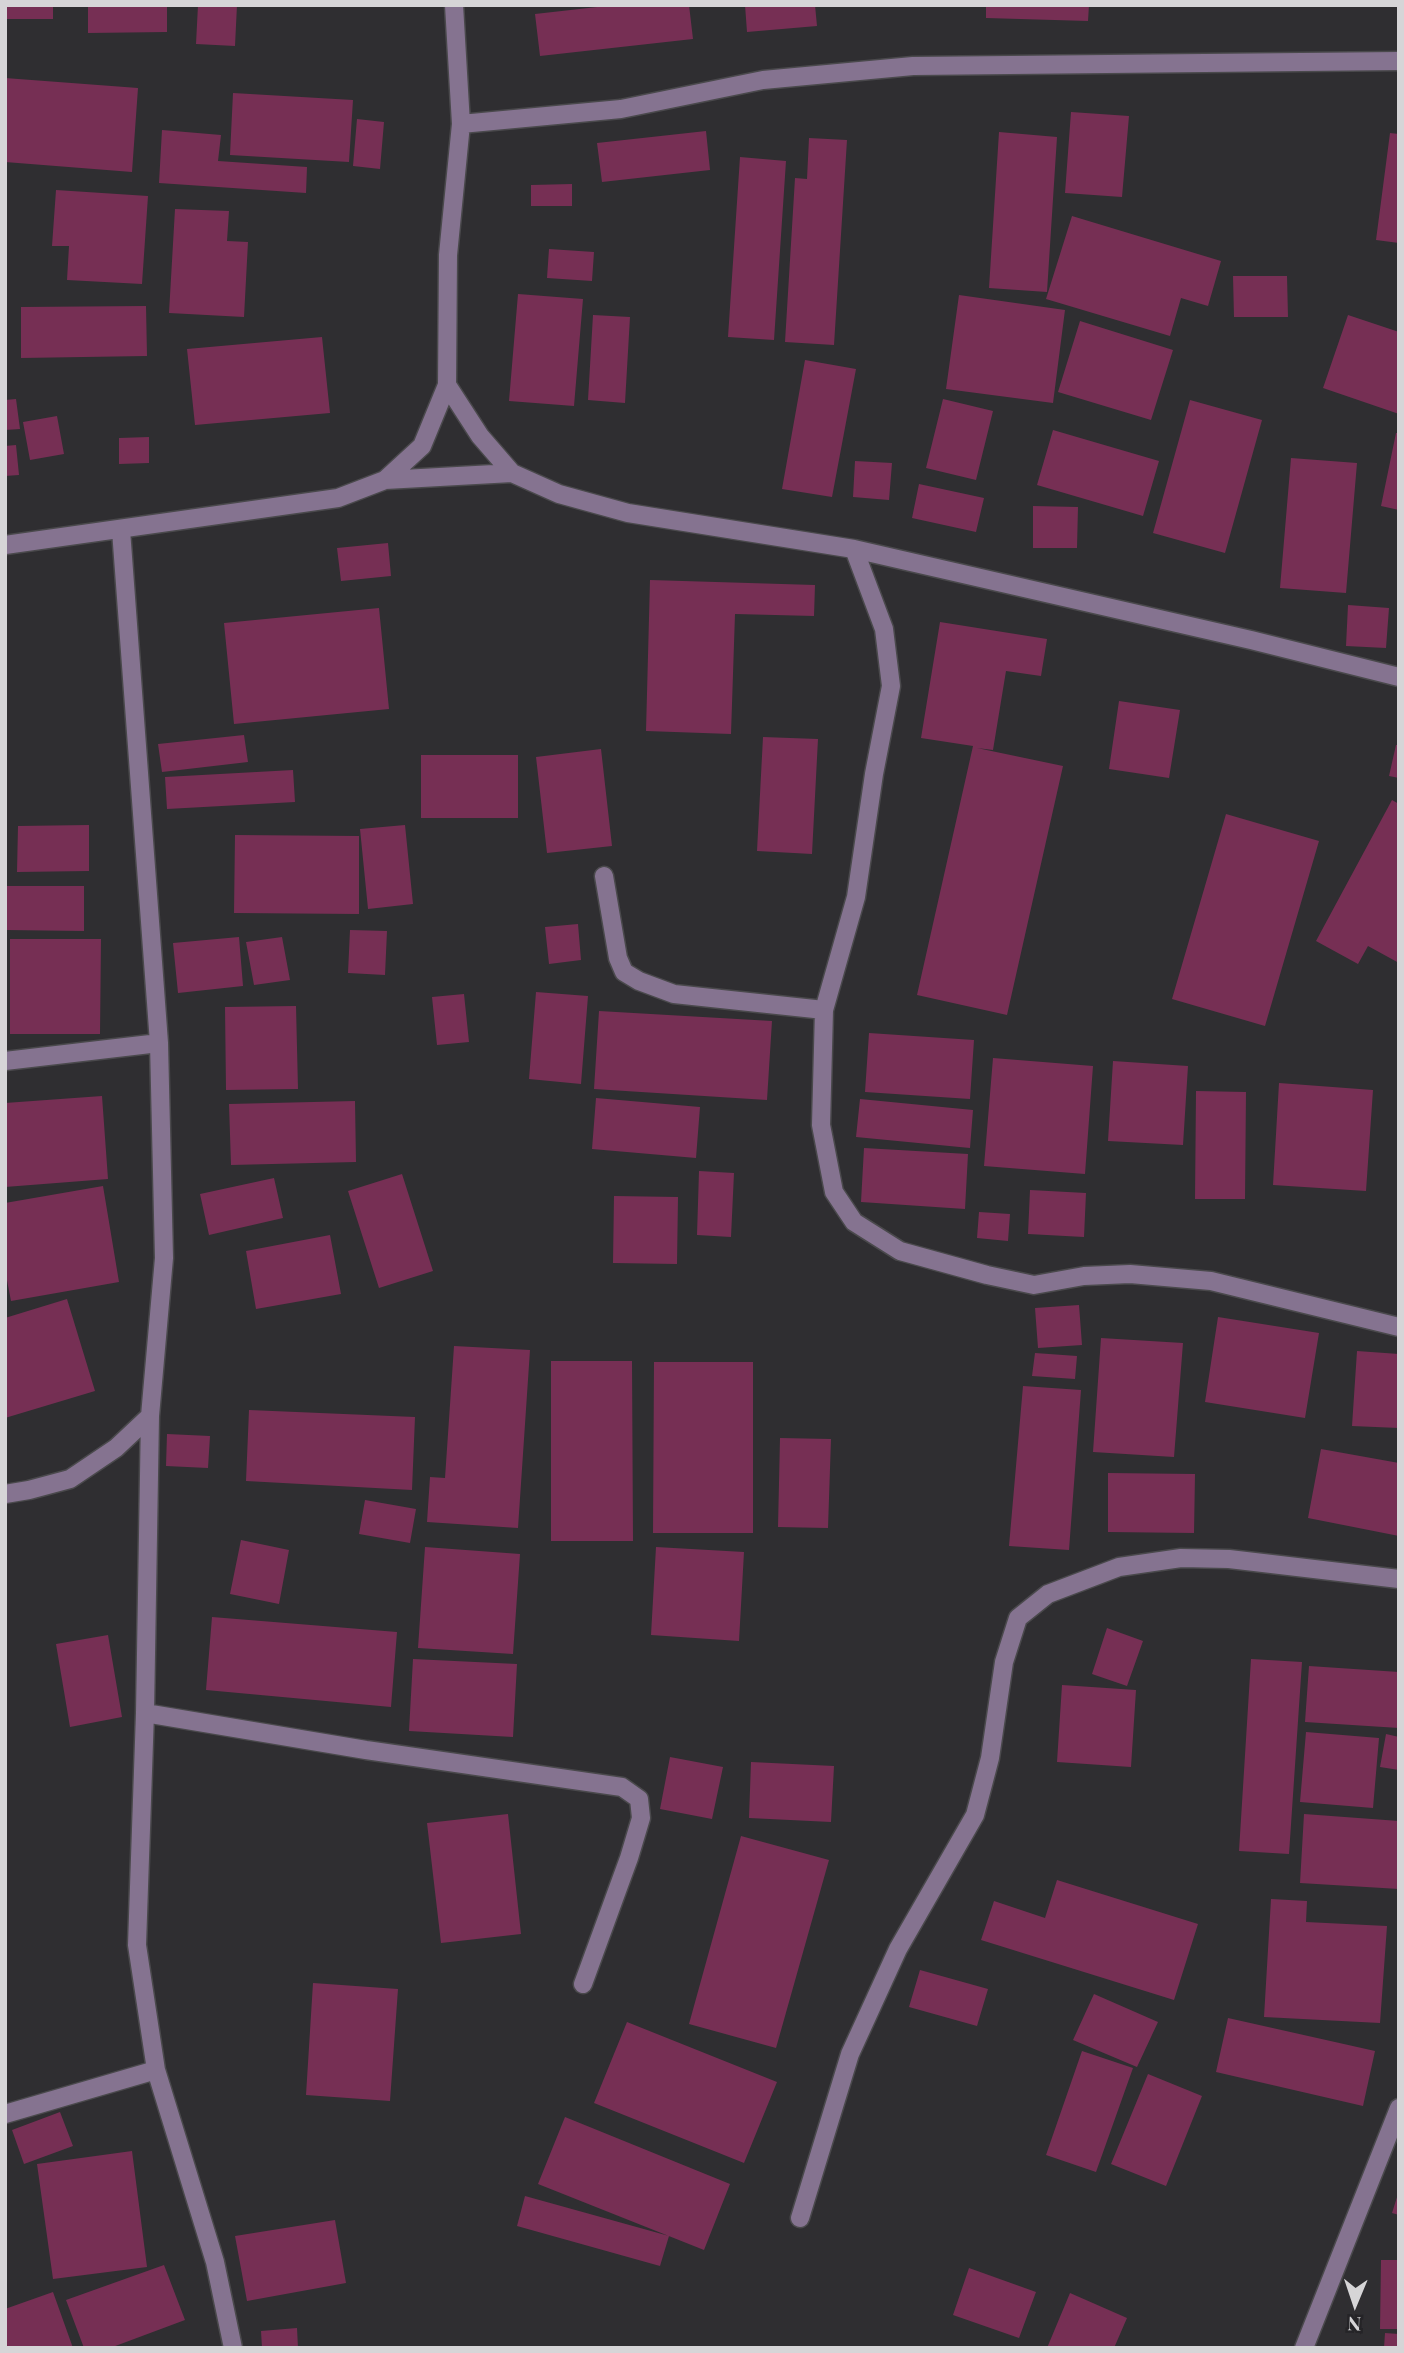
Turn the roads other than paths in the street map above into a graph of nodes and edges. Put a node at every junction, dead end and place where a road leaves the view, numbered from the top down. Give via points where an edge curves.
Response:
1 (454, 5) edge
2 (1399, 61) edge
3 (461, 124) junction
4 (447, 385) junction
5 (512, 473) junction
6 (385, 480) junction
7 (121, 530) junction
8 (5, 545) edge
9 (854, 549) junction
10 (1399, 677) edge
11 (604, 876) dead end
12 (824, 1010) junction
13 (159, 1043) junction
14 (5, 1061) edge
15 (1399, 1327) edge
16 (150, 1416) junction
17 (5, 1493) edge
18 (1399, 1579) edge
19 (145, 1713) junction
20 (583, 1984) dead end
21 (156, 2070) junction
22 (1399, 2108) edge
23 (5, 2115) edge
24 (800, 2218) dead end
25 (233, 2348) edge
26 (1304, 2348) edge

1 - 3 street
2 - 3 street via 913,66 763,80 621,109
3 - 4 street via 448,255
4 - 5 street via 480,436
4 - 6 street via 422,446
5 - 6 street
5 - 9 street via 559,494 628,513
6 - 7 street via 338,498
7 - 8 street
7 - 13 street
9 - 10 street
9 - 12 street via 884,629 891,686 856,897
11 - 12 street via 624,972 674,994
12 - 15 street via 821,1125 834,1192 855,1222 900,1251 1034,1285 1130,1274 1210,1281
13 - 14 street
13 - 16 street via 164,1258
16 - 17 street via 116,1448 70,1479
16 - 19 street
18 - 24 street via 1229,1559 1181,1558 1107,1571 1048,1594 1018,1618 1004,1662 990,1758 975,1815 898,1949 850,2054
19 - 20 street via 622,1787 639,1799 641,1818
19 - 21 street via 137,1945
21 - 23 street
21 - 25 street via 215,2262
22 - 26 street

